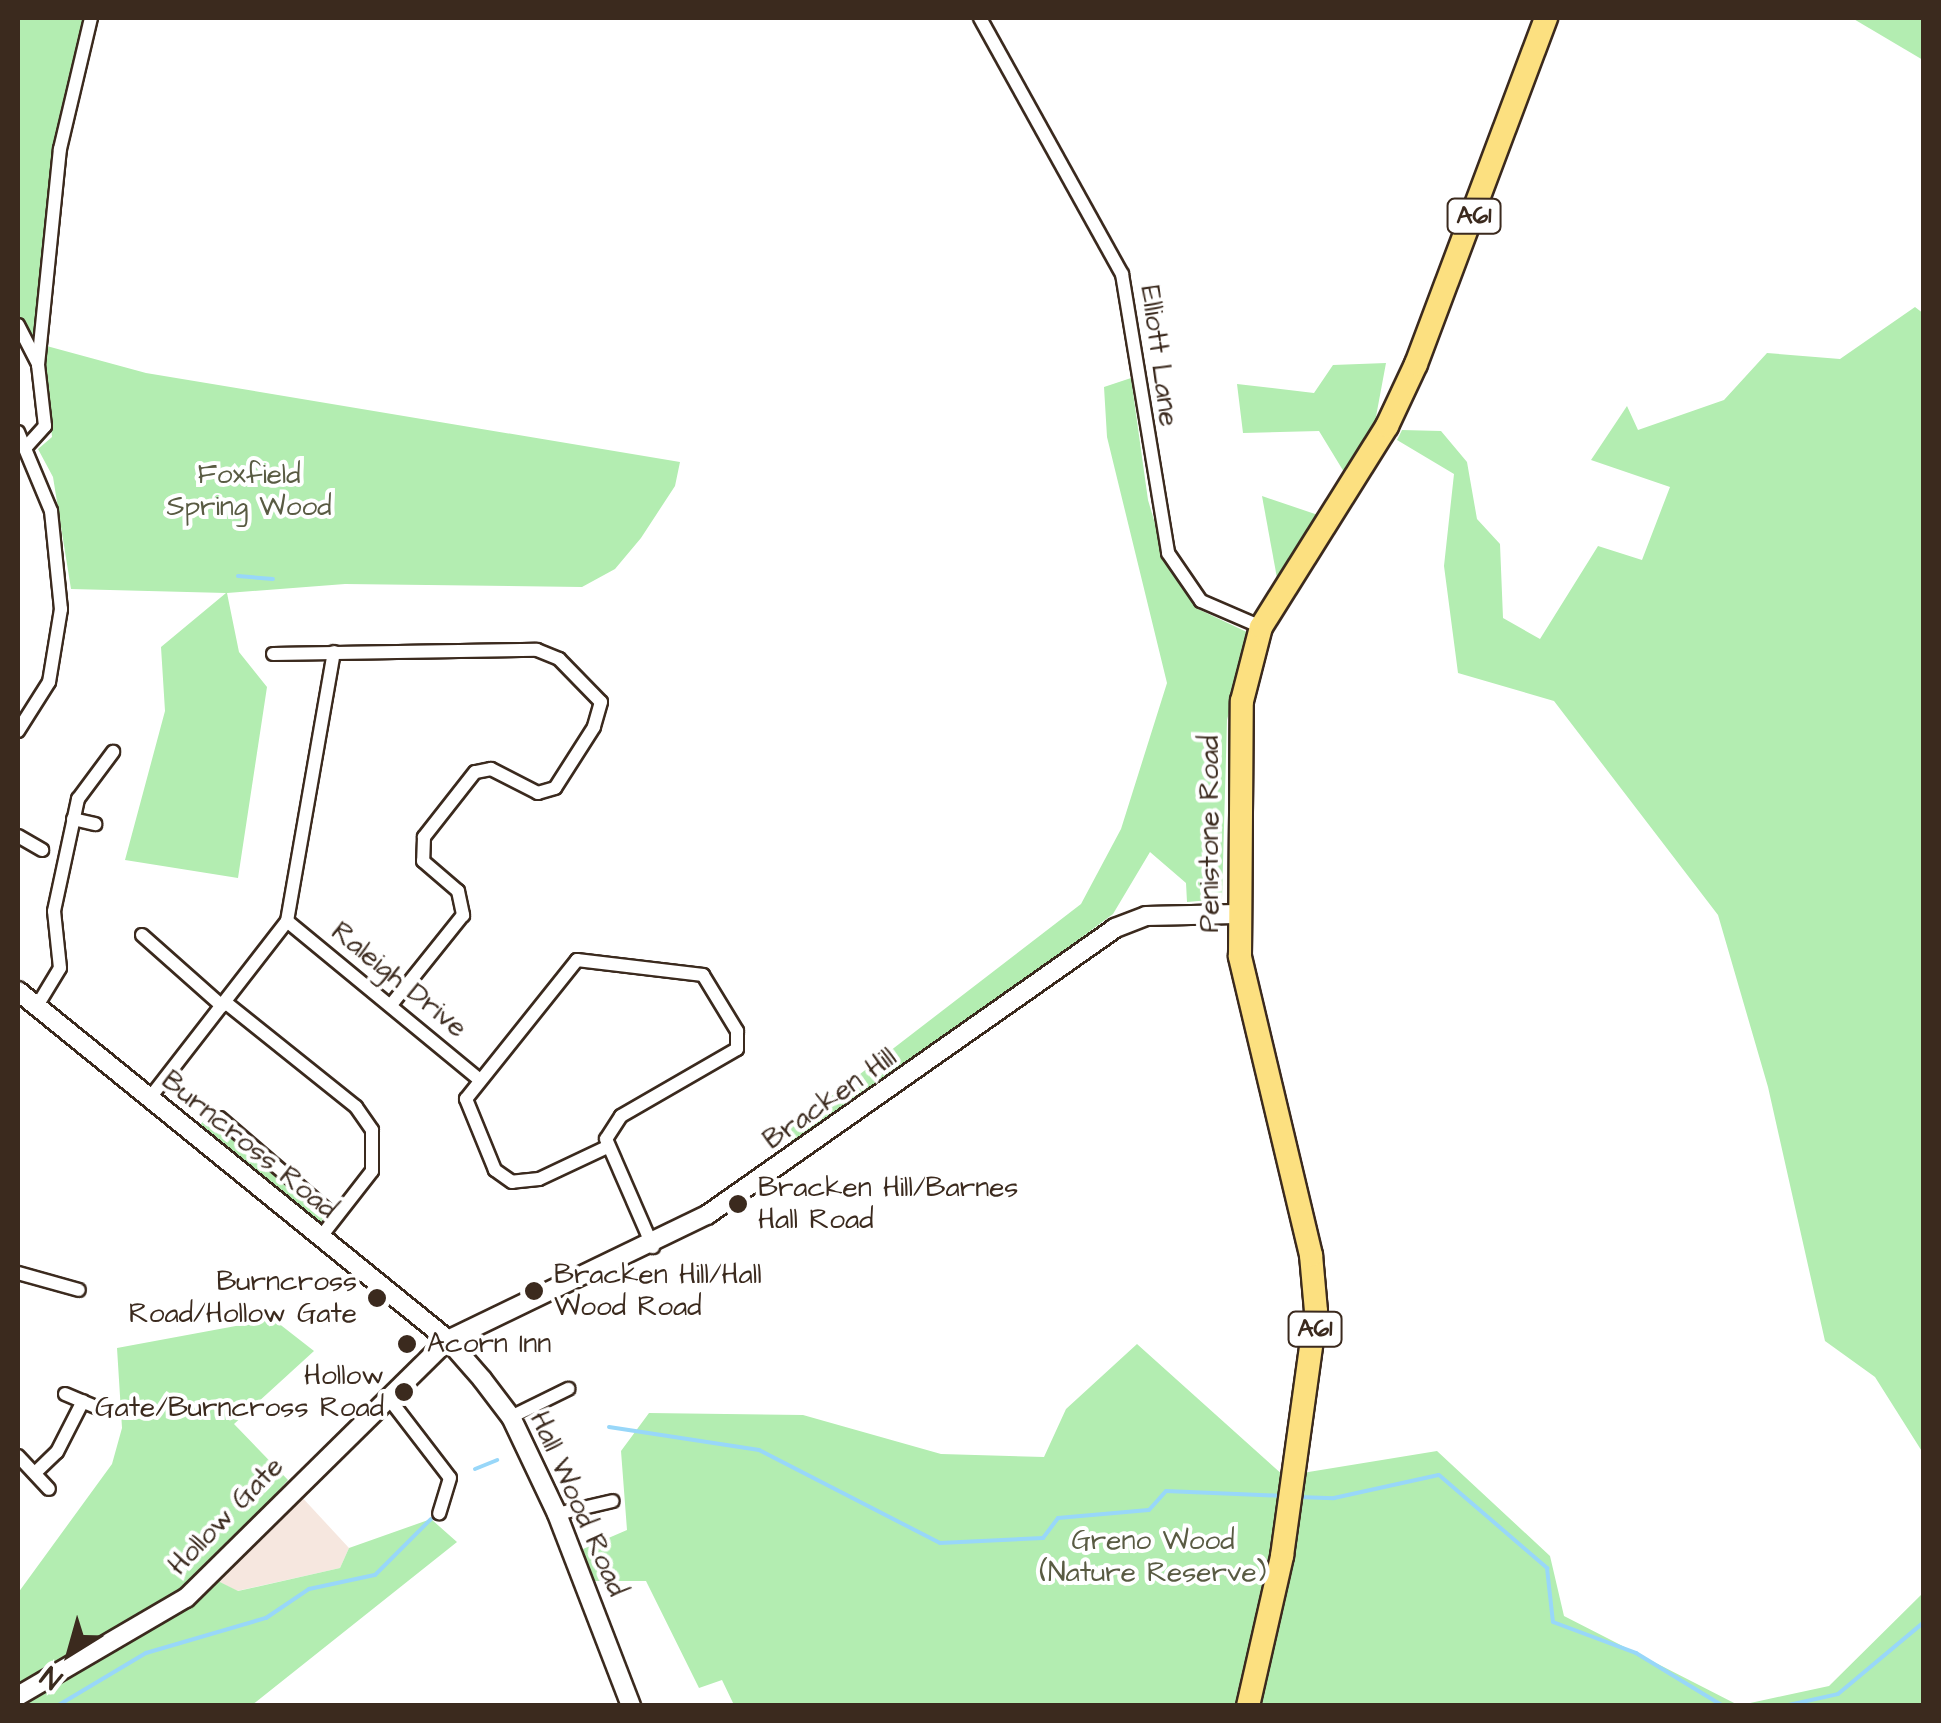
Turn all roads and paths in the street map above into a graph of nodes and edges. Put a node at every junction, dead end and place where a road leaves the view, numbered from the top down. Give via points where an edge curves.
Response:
1 (91, 18) edge
2 (980, 18) edge
3 (1546, 18) edge
4 (18, 326) edge
5 (38, 365) junction
6 (18, 432) edge
7 (26, 446) junction
8 (1260, 628) junction
9 (334, 652) junction
10 (273, 654) dead end
11 (18, 731) edge
12 (113, 752) dead end
13 (73, 819) junction
14 (95, 824) dead end
15 (18, 836) edge
16 (39, 866) dead end
17 (1236, 914) junction
18 (287, 921) junction
19 (142, 935) dead end
20 (18, 990) edge
21 (224, 1004) junction
22 (391, 1005) junction
23 (37, 1006) junction
24 (479, 1079) junction
25 (149, 1099) junction
26 (220, 1118) dead end
27 (605, 1148) junction
28 (335, 1217) junction
29 (318, 1238) junction
30 (653, 1247) junction
31 (18, 1273) edge
32 (78, 1290) dead end
33 (448, 1340) junction
34 (568, 1389) dead end
35 (66, 1394) dead end
36 (387, 1396) junction
37 (83, 1402) junction
38 (98, 1408) dead end
39 (510, 1417) junction
40 (18, 1456) edge
41 (35, 1473) junction
42 (50, 1490) dead end
43 (612, 1501) dead end
44 (439, 1513) dead end
45 (557, 1514) junction
46 (18, 1696) edge
47 (631, 1706) edge
48 (1248, 1706) edge

1 - 5 street via 60,149
2 - 8 street, Elliott Lane via 1122,274 1168,553 1202,601
3 - 8 highway, Penistone Road / A61 via 1395,412
4 - 5 street
5 - 7 street via 44,426
6 - 7 street
7 - 11 street via 51,511 61,609 49,682
8 - 17 highway, Penistone Road / A61 via 1242,701
9 - 10 street
9 - 18 street
9 - 22 street via 537,650 559,659 601,702 594,727 555,788 538,794 490,769 475,772 424,836 424,861 458,891 463,915
12 - 13 street via 82,790
13 - 14 street
13 - 23 street via 54,911 60,968
15 - 16 street via 43,846
17 - 30 street, Bracken Hill via 1146,916 1116,928 845,1122
17 - 48 highway, Penistone Road / A61 via 1316,1311 1282,1556
18 - 21 street
18 - 22 street, Raleigh Drive
19 - 21 street
20 - 23 street, Burncross Road
21 - 25 street
21 - 28 street via 366,1117 372,1170
22 - 24 street, Raleigh Drive
23 - 25 street, Burncross Road
24 - 27 street via 467,1113 504,1178 539,1180
24 - 27 street via 577,960 703,976 730,1016 736,1049 725,1063 620,1116
25 - 29 street, Burncross Road
26 - 28 street
27 - 30 street
28 - 29 street
29 - 33 street, Burncross Road
30 - 33 street, Bracken Hill
31 - 32 street
33 - 36 street, Hollow Gate
33 - 39 street, Hall Wood Road
34 - 39 street
35 - 37 street
36 - 44 street via 450,1478
36 - 46 street, Hollow Gate via 186,1598
37 - 38 street
37 - 41 street via 57,1452
39 - 45 street, Hall Wood Road
40 - 41 street
41 - 42 street
43 - 45 street
45 - 47 street, Hall Wood Road

